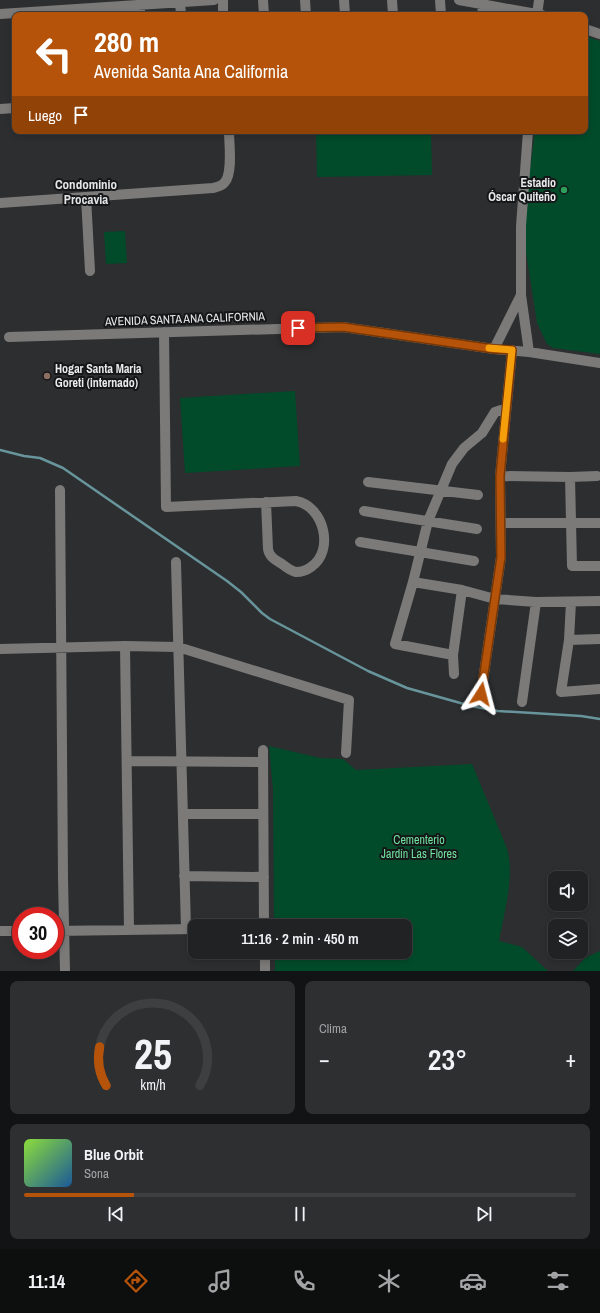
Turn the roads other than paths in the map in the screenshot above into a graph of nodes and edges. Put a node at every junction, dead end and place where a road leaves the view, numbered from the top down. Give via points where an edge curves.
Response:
1 (214, 0) edge
2 (223, 0) edge
3 (263, 0) edge
4 (305, 0) edge
5 (344, 0) edge
6 (392, 0) edge
7 (440, 0) edge
8 (459, 0) edge
9 (540, 0) edge
10 (180, 2) junction
11 (116, 3) edge
12 (482, 4) junction
13 (140, 10) edge
14 (99, 11) edge
15 (78, 12) edge
16 (181, 12) edge
17 (224, 12) edge
18 (264, 12) edge
19 (306, 12) edge
20 (345, 12) edge
21 (393, 12) edge
22 (441, 12) edge
23 (483, 12) edge
24 (527, 12) edge
25 (538, 12) edge
26 (0, 14) edge
27 (12, 14) edge
28 (588, 30) edge
29 (600, 34) edge
30 (12, 108) edge
31 (0, 109) edge
32 (229, 134) edge
33 (528, 134) edge
34 (86, 197) junction
35 (0, 203) edge
36 (90, 271) dead end
37 (521, 295) junction
38 (164, 332) junction
39 (8, 337) dead end
40 (494, 349) junction
41 (512, 350) junction
42 (529, 352) junction
43 (600, 363) edge
44 (506, 410) junction
45 (500, 476) junction
46 (597, 476) dead end
47 (570, 477) junction
48 (368, 482) dead end
49 (60, 490) dead end
50 (441, 491) junction
51 (478, 495) dead end
52 (266, 502) junction
53 (364, 511) dead end
54 (428, 521) junction
55 (501, 523) junction
56 (600, 523) edge
57 (570, 524) junction
58 (477, 529) dead end
59 (360, 542) dead end
60 (421, 551) junction
61 (474, 561) dead end
62 (176, 562) dead end
63 (600, 566) edge
64 (413, 582) junction
65 (462, 590) junction
66 (495, 599) junction
67 (600, 601) edge
68 (536, 602) junction
69 (571, 602) junction
70 (600, 639) edge
71 (569, 640) junction
72 (125, 646) junction
73 (178, 647) junction
74 (61, 648) junction
75 (0, 649) edge
76 (453, 655) junction
77 (454, 674) dead end
78 (600, 689) edge
79 (481, 694) dead end
80 (522, 702) dead end
81 (263, 750) dead end
82 (346, 753) dead end
83 (127, 761) junction
84 (181, 761) junction
85 (263, 762) junction
86 (183, 814) junction
87 (263, 814) junction
88 (184, 876) junction
89 (264, 876) junction
90 (61, 907) edge
91 (189, 919) edge
92 (264, 919) edge
93 (188, 929) edge
94 (129, 930) junction
95 (0, 931) edge
96 (12, 931) edge
97 (64, 931) edge
98 (64, 959) edge
99 (265, 959) edge
100 (65, 971) edge
101 (265, 971) edge

1 - 10 street
2 - 17 street
3 - 18 street
4 - 19 street
5 - 20 street
6 - 21 street
7 - 22 street
8 - 12 street
9 - 25 street
10 - 13 street
10 - 16 street
11 - 13 street
11 - 14 street
12 - 23 street
12 - 24 street
14 - 15 street
26 - 27 street
28 - 29 street
30 - 31 street
32 - 34 street via 229,174 224,184 213,188
33 - 37 street via 521,226
34 - 35 street
34 - 36 street
37 - 40 street
37 - 42 street
38 - 39 street, AVENIDA SANTA ANA CALIFORNIA
38 - 40 street, AVENIDA SANTA ANA CALIFORNIA via 343,327
38 - 52 street via 166,507
40 - 41 street, AVENIDA SANTA ANA CALIFORNIA
41 - 42 street, AVENIDA SANTA ANA CALIFORNIA
41 - 44 street
42 - 43 street, AVENIDA SANTA ANA CALIFORNIA
44 - 45 street
44 - 50 street via 495,412 482,433 457,456
45 - 47 street
45 - 55 street
46 - 47 street
47 - 57 street
48 - 50 street
49 - 74 street
50 - 51 street
50 - 54 street
52 - 52 street via 296,501 312,509 320,523 324,541 322,553 316,564 296,572 271,556 268,549
53 - 54 street
54 - 58 street
54 - 60 street
55 - 57 street
55 - 66 street via 501,557
56 - 57 street
57 - 63 street via 572,566
59 - 60 street
60 - 61 street
60 - 64 street
62 - 73 street
64 - 65 street
64 - 76 street via 395,644
65 - 66 street
65 - 76 street
66 - 68 street
66 - 79 street
67 - 69 street
68 - 69 street
68 - 80 street
69 - 71 street
70 - 71 street
71 - 78 street via 561,692
72 - 73 street
72 - 74 street
72 - 83 street
73 - 82 street via 349,700
73 - 84 street
74 - 75 street
74 - 90 street
76 - 77 street
81 - 85 street
83 - 84 street
83 - 94 street
84 - 85 street
84 - 86 street
85 - 87 street
86 - 87 street
86 - 88 street
87 - 89 street
88 - 89 street
88 - 91 street
89 - 92 street
93 - 94 street
94 - 97 street
95 - 96 street
98 - 100 street
99 - 101 street

